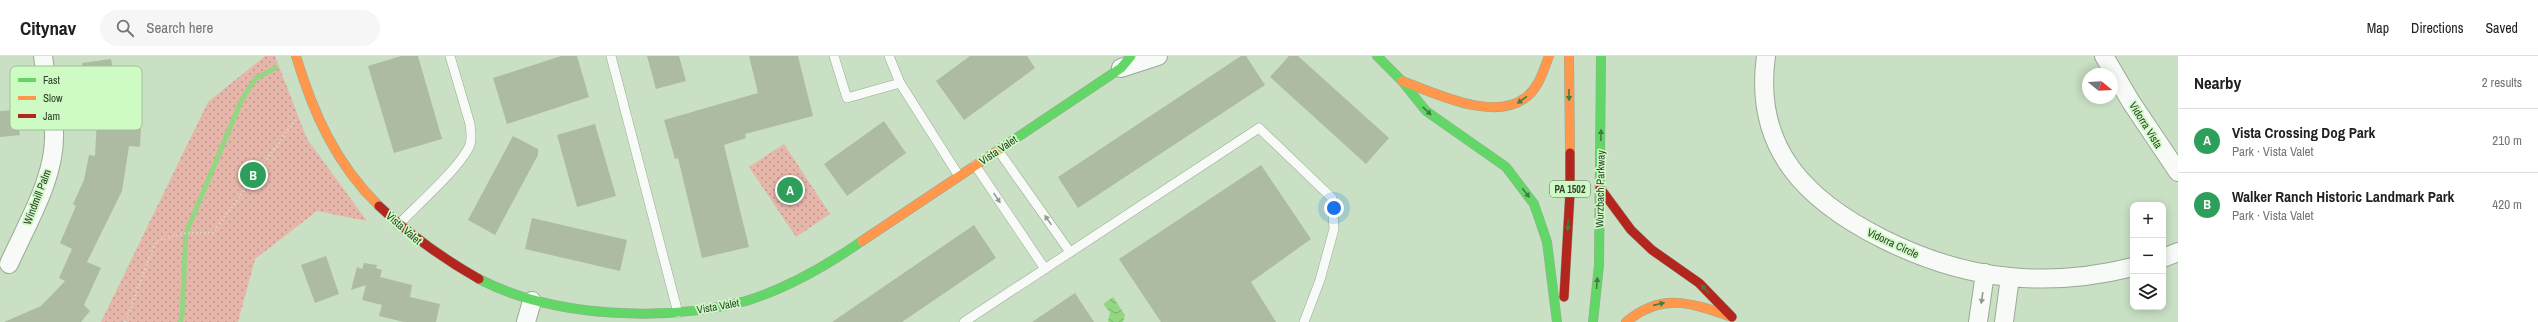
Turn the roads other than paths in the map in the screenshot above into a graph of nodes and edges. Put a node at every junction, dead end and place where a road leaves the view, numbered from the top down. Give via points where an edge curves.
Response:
1 (43, 56) edge
2 (296, 56) edge
3 (450, 56) edge
4 (611, 56) edge
5 (834, 56) edge
6 (889, 56) edge
7 (1158, 56) edge
8 (1377, 56) edge
9 (1549, 56) edge
10 (1569, 56) edge
11 (1601, 56) edge
12 (1766, 56) edge
13 (2104, 56) edge
14 (1126, 62) edge
15 (44, 66) edge
16 (1402, 81) junction
17 (900, 83) junction
18 (54, 130) edge
19 (998, 150) junction
20 (975, 165) junction
21 (2178, 172) edge
22 (959, 176) junction
23 (1600, 188) junction
24 (398, 225) junction
25 (1070, 252) junction
26 (2178, 252) edge
27 (2166, 257) edge
28 (9, 264) dead end
29 (2130, 268) edge
30 (1045, 269) junction
31 (1985, 273) junction
32 (2010, 277) junction
33 (532, 301) junction
34 (678, 313) junction
35 (568, 316) edge
36 (1736, 320) edge
37 (526, 322) edge
38 (964, 322) edge
39 (1304, 322) edge
40 (1557, 322) edge
41 (1562, 322) edge
42 (1593, 322) edge
43 (1626, 322) edge
44 (1978, 322) edge
45 (2004, 322) edge

1 - 15 street, Windmill Palm
2 - 24 main road, Vista Valet via 310,100 338,157
3 - 24 lane via 470,124 470,144 462,158
4 - 34 lane
5 - 17 lane via 847,98
6 - 17 lane
7 - 14 street, Vista Valet
8 - 16 main road
9 -> 16 main road via 1539,85 1518,104 1497,108 1472,105
10 -> 41 main road, PA 1502 via 1570,193
23 -> 11 main road, Wurzbach Parkway / PA 1502
12 - 31 street, Vidorra Circle via 1765,98 1769,123 1778,147 1793,171 1812,192 1835,212 1910,253 1954,267
13 - 21 street, Vidorra Vista
14 - 19 main road, Vista Valet
16 -> 40 main road via 1426,111 1506,168 1534,204 1547,242
17 - 22 lane
18 - 28 street, Windmill Palm via 45,181
19 - 20 main road, Vista Valet
25 -> 19 lane
20 - 22 main road, Vista Valet
20 -> 30 lane
22 - 34 main road, Vista Valet via 802,279 732,306
36 -> 23 main road via 1699,283 1652,250 1631,230
42 -> 23 main road, Wurzbach Parkway / PA 1502 via 1599,265
24 - 33 main road, Vista Valet via 443,259 472,276
25 - 30 lane
25 - 39 lane via 1259,128 1332,198 1334,229 1320,280
26 - 27 street
29 - 32 street, Vidorra Circle via 2077,277
30 - 38 lane
31 - 32 street, Vidorra Circle
31 -> 44 street
32 - 45 street
33 - 35 main road, Vista Valet
33 - 37 street
34 - 35 main road, Vista Valet
43 -> 36 main road via 1636,311 1661,302 1692,303

